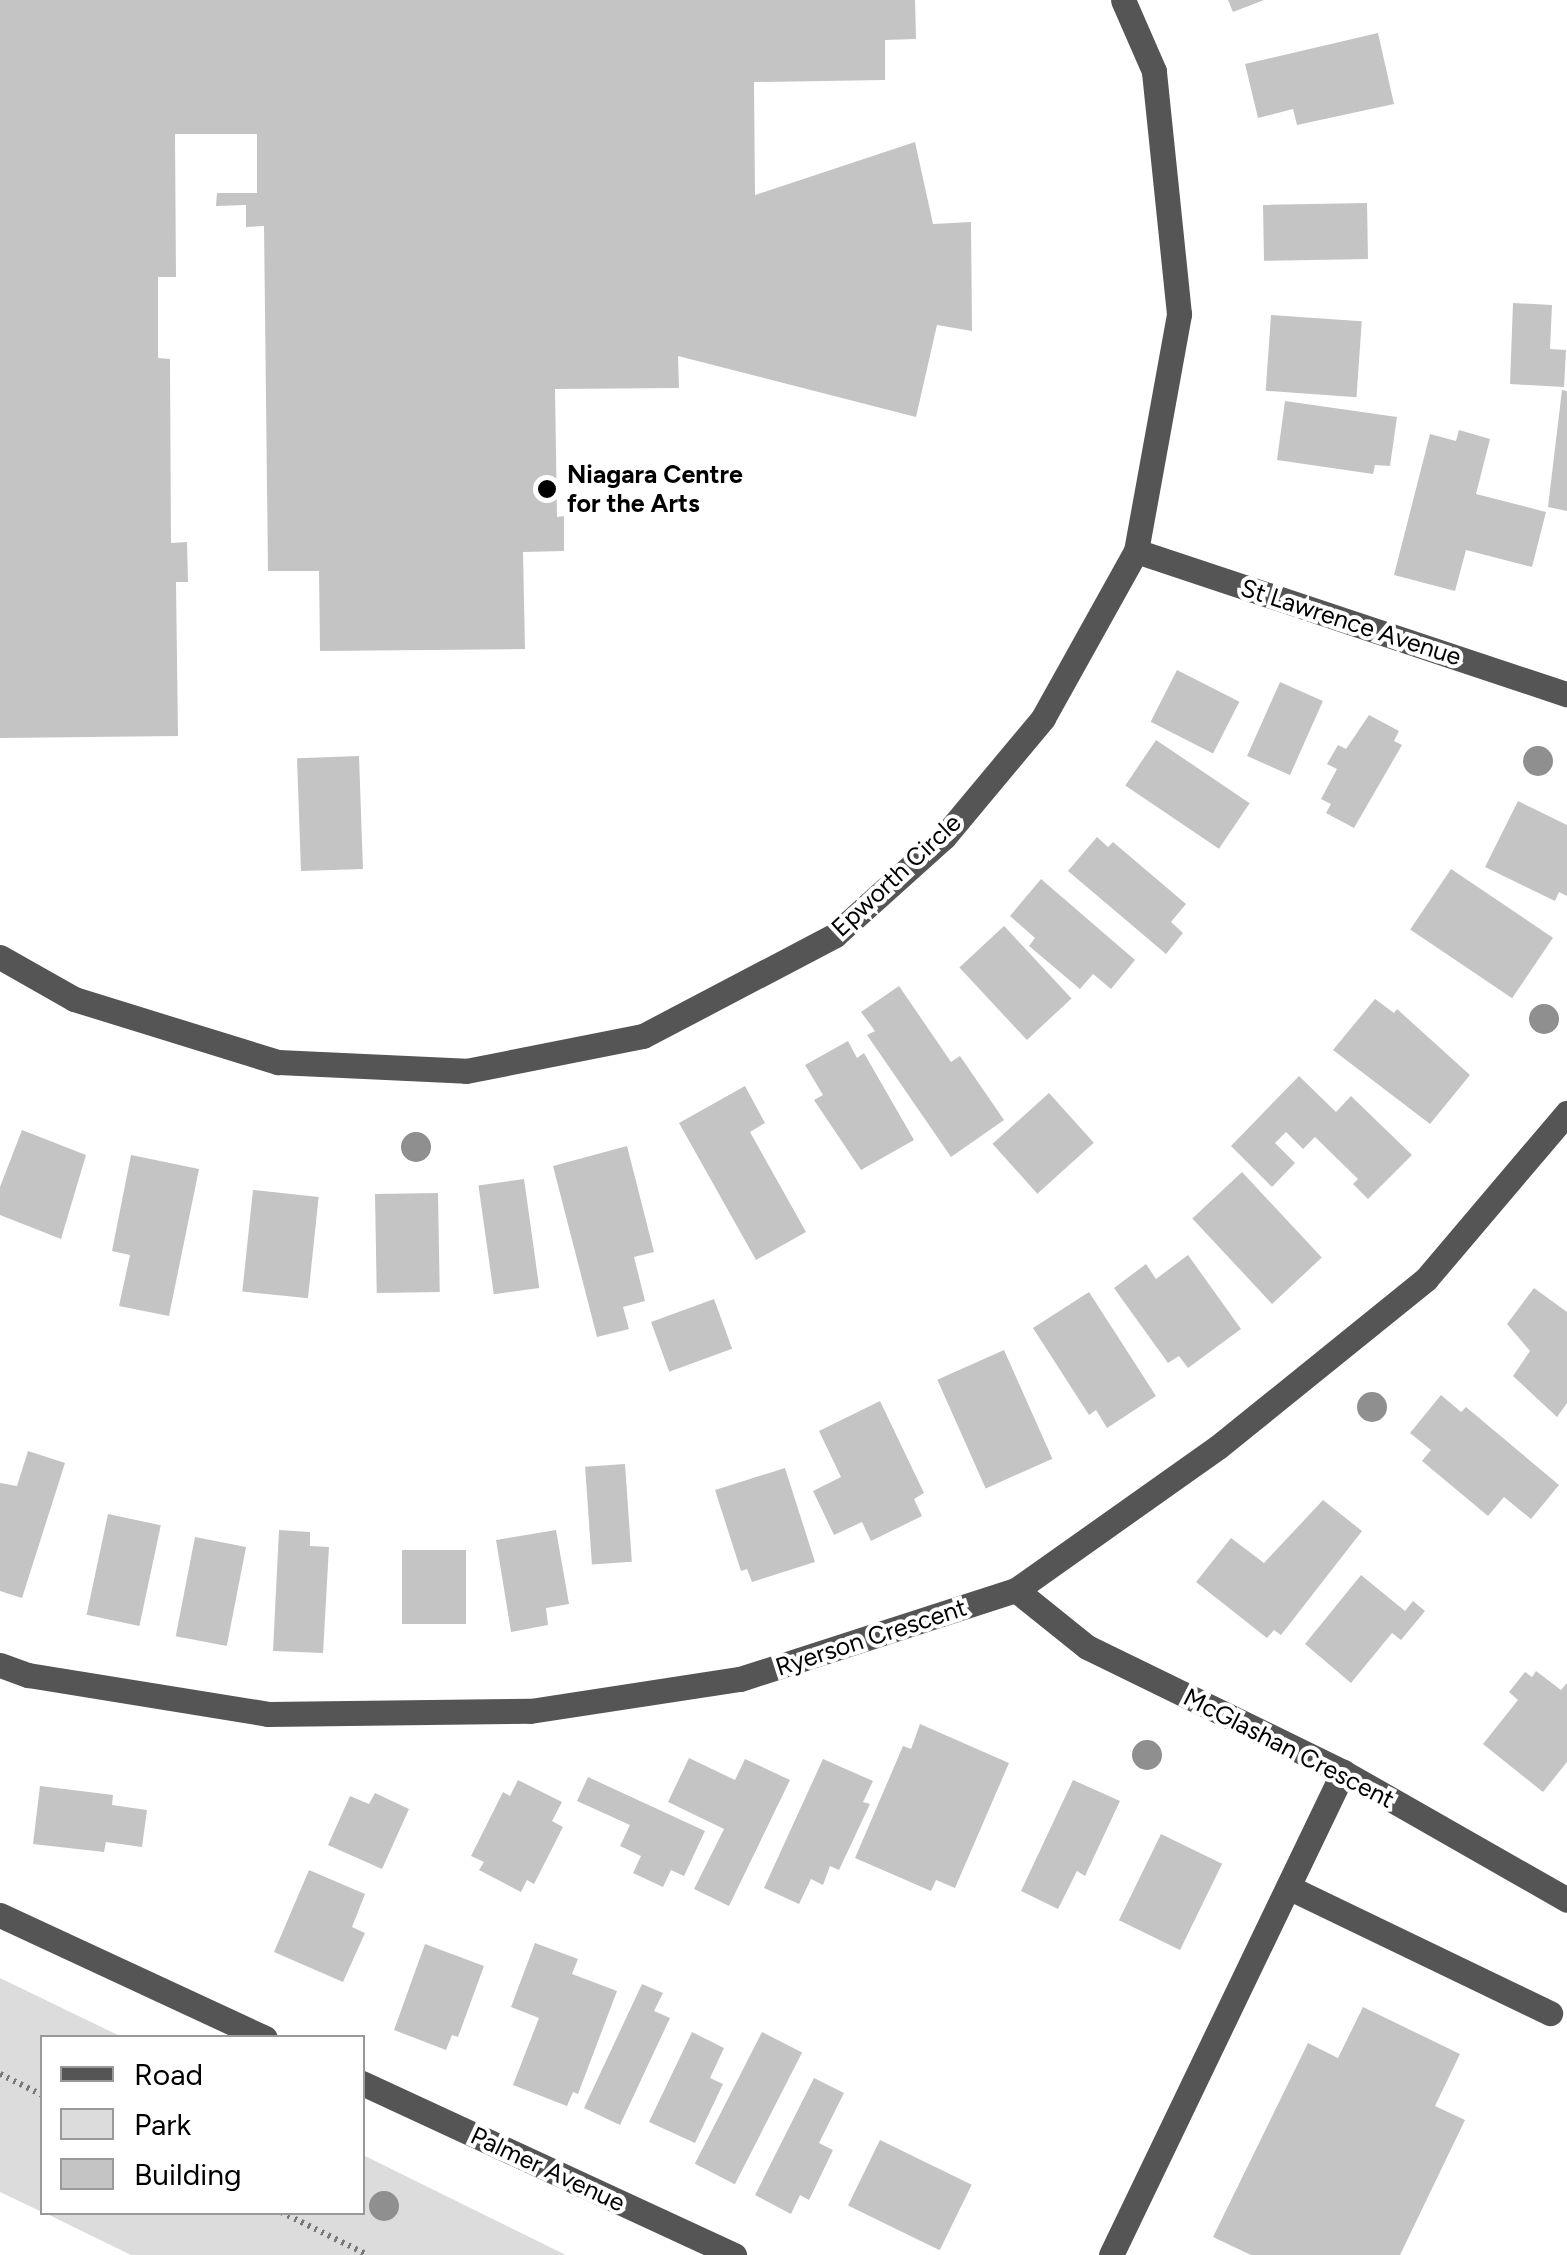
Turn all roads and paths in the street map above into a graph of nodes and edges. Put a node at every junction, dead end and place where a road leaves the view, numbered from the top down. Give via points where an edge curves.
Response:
1 (1123, 0) edge
2 (1136, 550) junction
3 (1567, 694) edge
4 (0, 957) edge
5 (1567, 1113) edge
6 (1016, 1590) junction
7 (0, 1665) edge
8 (1343, 1772) junction
9 (1288, 1887) junction
10 (1567, 1900) edge
11 (0, 1914) edge
12 (1550, 2013) dead end
13 (259, 2035) edge
14 (0, 2074) edge
15 (365, 2084) edge
16 (40, 2094) edge
17 (287, 2215) edge
18 (368, 2255) edge
19 (734, 2255) edge
20 (1111, 2255) edge

1 - 2 street, Epworth Circle via 1154,72 1179,314
2 - 3 street, St Lawrence Avenue
2 - 4 street, Epworth Circle via 1043,718 944,837 834,935 643,1036 466,1072 278,1062 74,999
5 - 6 street, Ryerson Crescent via 1426,1280 1218,1447
6 - 7 street, Ryerson Crescent via 740,1679 530,1711 268,1714
6 - 8 street, McGlashan Crescent via 1087,1647
8 - 9 street
8 - 10 street, McGlashan Crescent
9 - 12 street
9 - 20 street
11 - 13 street
14 - 16 path
15 - 19 street, Palmer Avenue
17 - 18 path

